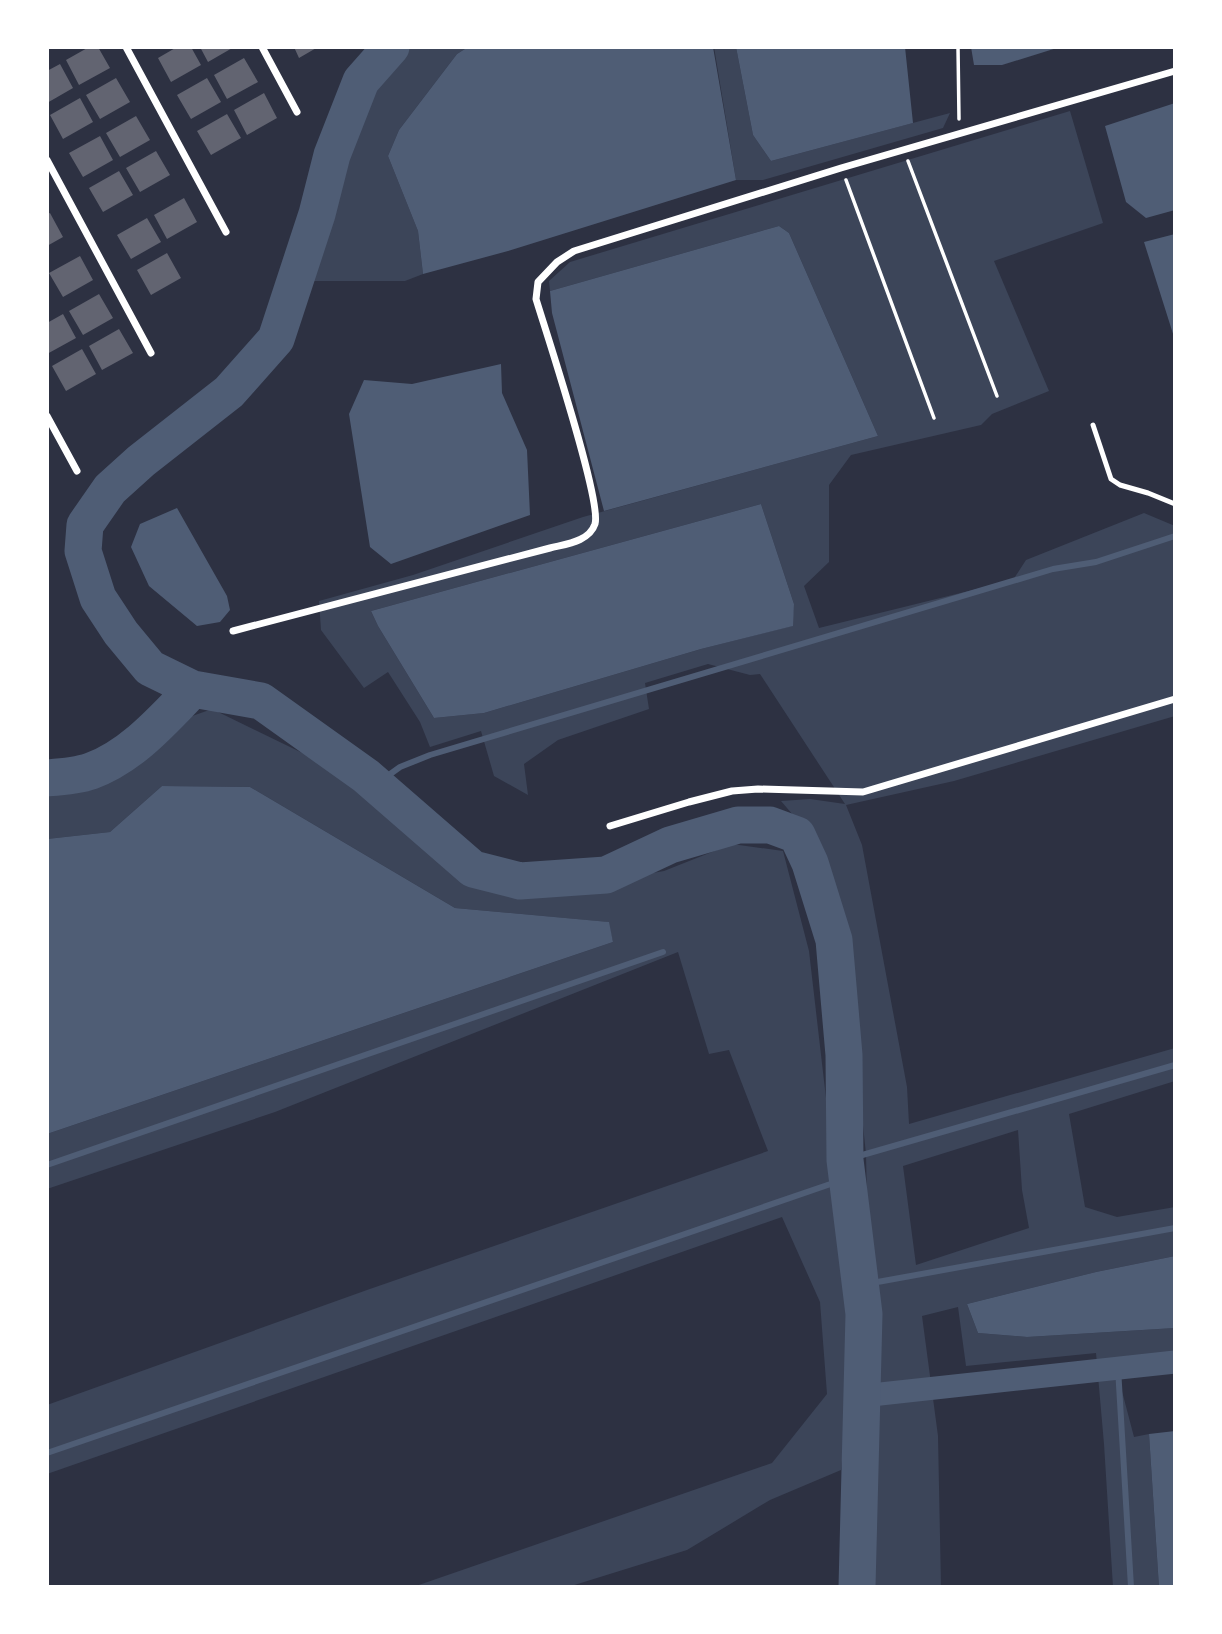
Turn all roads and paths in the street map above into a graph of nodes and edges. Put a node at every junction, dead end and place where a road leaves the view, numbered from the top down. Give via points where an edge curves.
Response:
1 (126, 47) edge
2 (262, 47) edge
3 (958, 47) edge
4 (1175, 71) edge
5 (297, 112) dead end
6 (959, 133) junction
7 (903, 149) junction
8 (47, 160) edge
9 (841, 168) junction
10 (226, 232) dead end
11 (151, 353) dead end
12 (997, 396) dead end
13 (47, 416) edge
14 (934, 418) dead end
15 (1093, 425) dead end
16 (77, 471) dead end
17 (1175, 505) edge
18 (233, 631) dead end
19 (1175, 699) edge
20 (610, 827) dead end

1 - 10 street
2 - 5 street
3 - 6 path
4 - 6 street
6 - 7 street
7 - 9 street
7 - 12 path
8 - 11 street
9 - 14 path
9 - 18 street via 574,251 538,282 536,299 590,480 596,515 584,538
13 - 16 street
15 - 17 lane via 1111,479
19 - 20 street via 863,792 732,791

